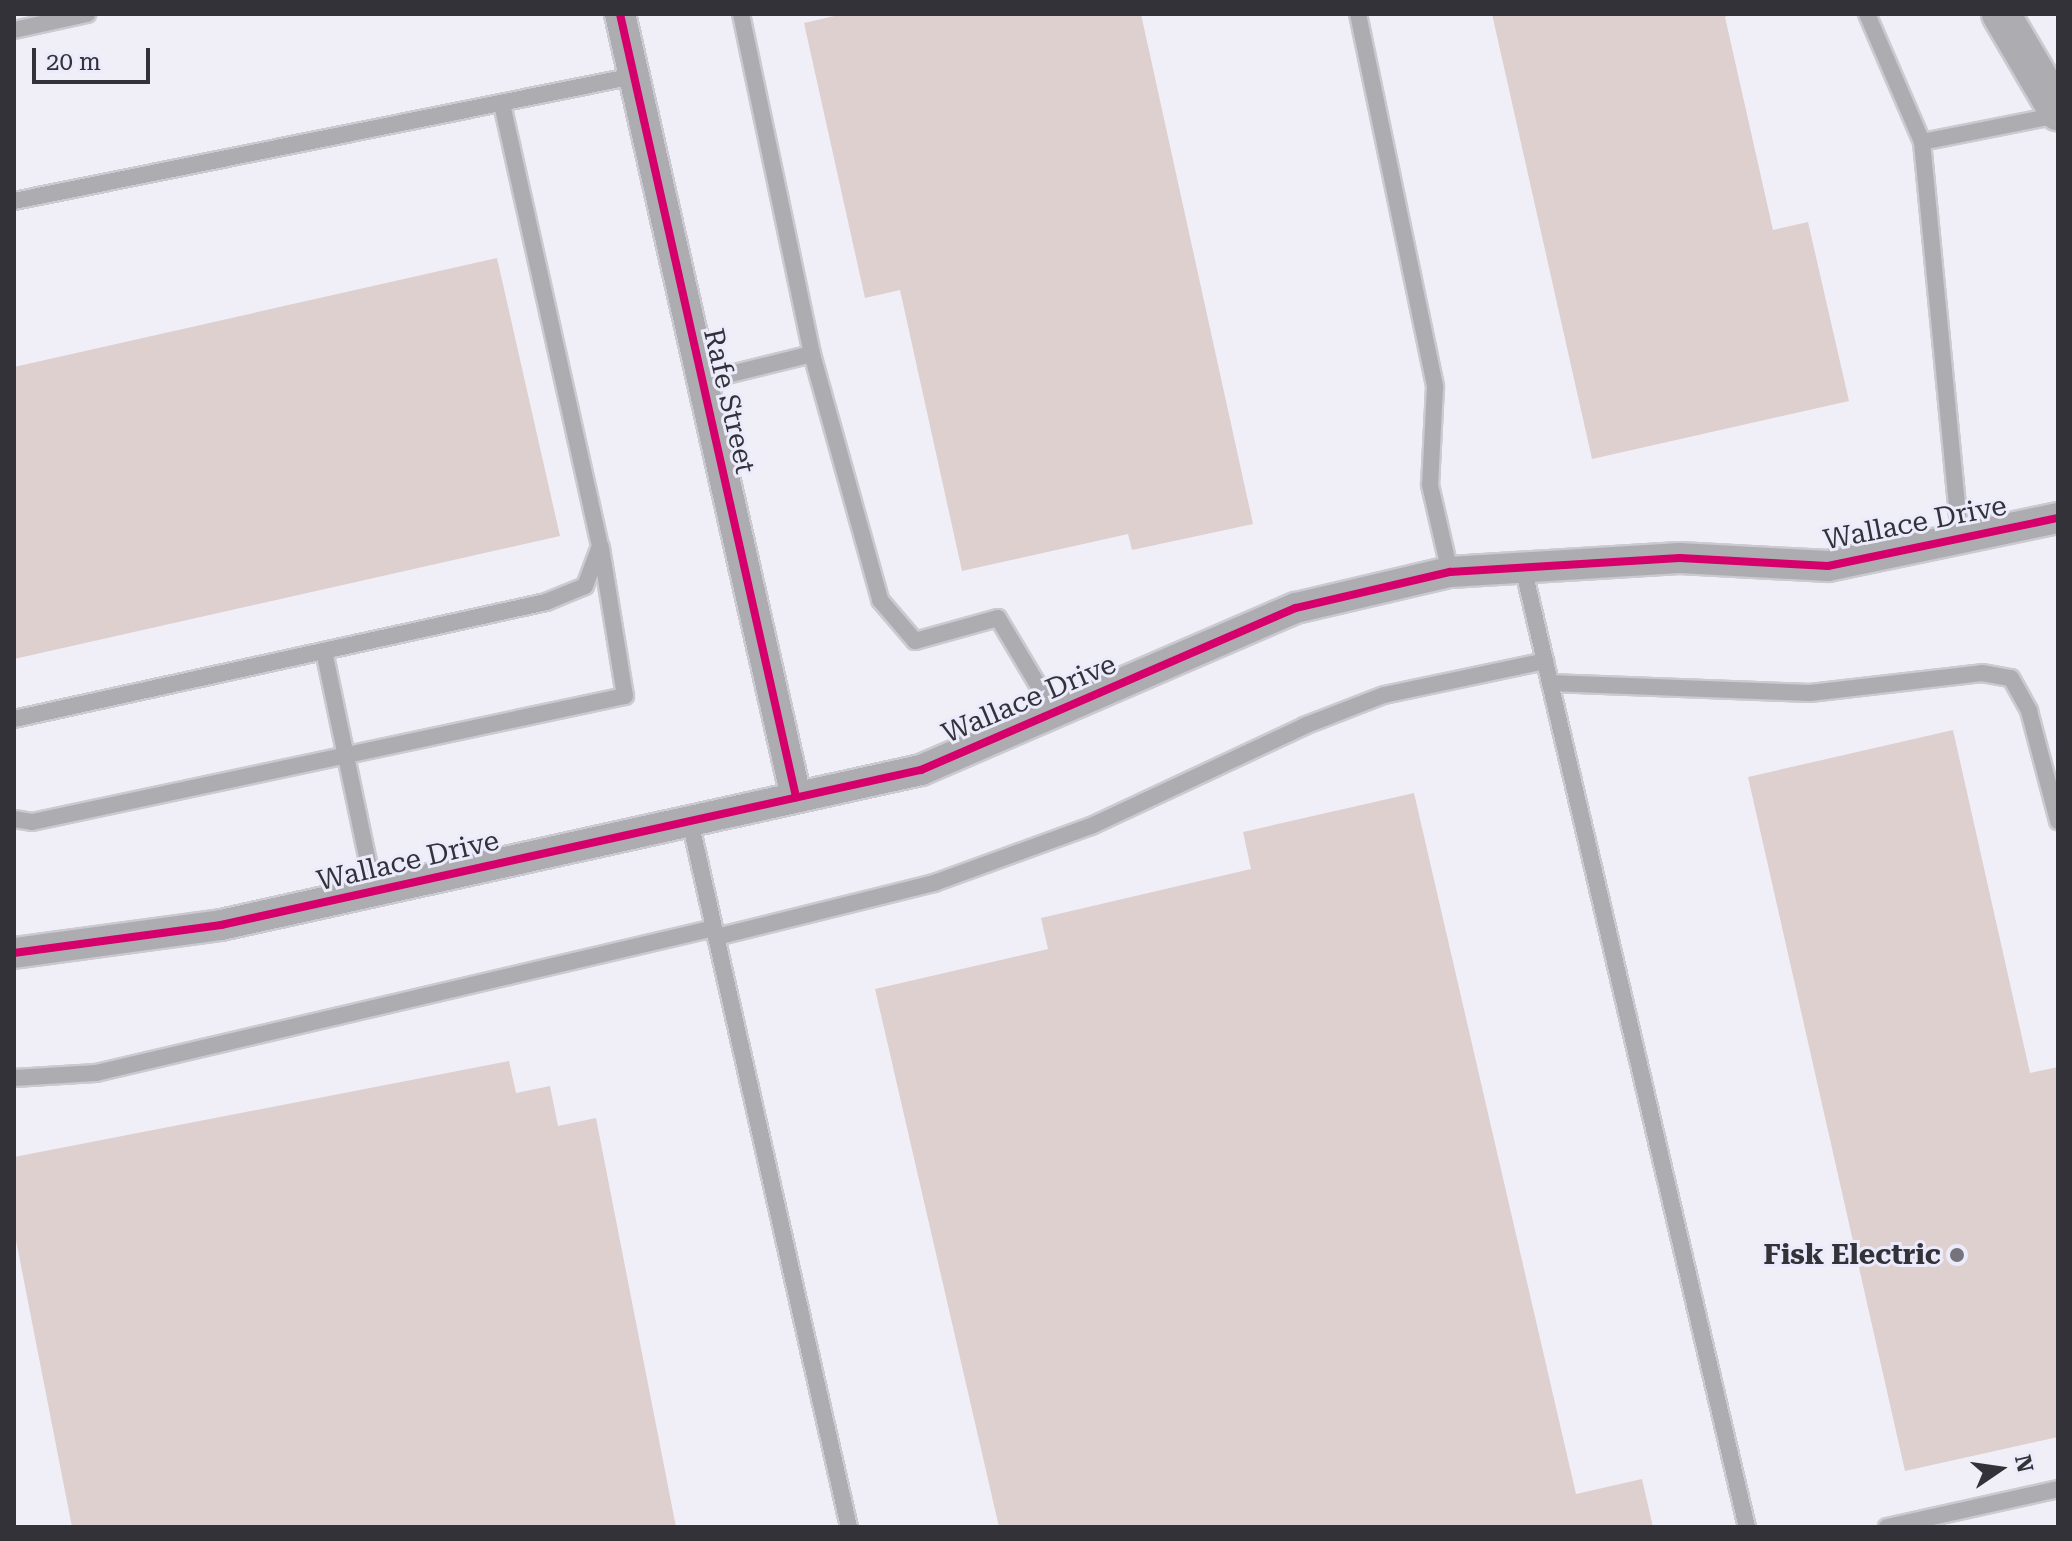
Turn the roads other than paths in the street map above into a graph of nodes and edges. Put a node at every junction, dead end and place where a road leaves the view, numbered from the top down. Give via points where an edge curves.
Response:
1 (87, 14) edge
2 (620, 14) edge
3 (741, 14) edge
4 (1358, 14) edge
5 (1867, 14) edge
6 (2001, 14) edge
7 (14, 30) edge
8 (634, 76) junction
9 (502, 104) junction
10 (2058, 113) edge
11 (1922, 142) junction
12 (14, 201) edge
13 (812, 354) junction
14 (702, 381) junction
15 (2058, 518) edge
16 (1960, 538) junction
17 (600, 546) junction
18 (1523, 567) junction
19 (1450, 572) junction
20 (324, 651) junction
21 (1545, 661) junction
22 (1550, 683) junction
23 (1054, 712) junction
24 (14, 719) edge
25 (345, 755) junction
26 (2051, 771) edge
27 (796, 797) junction
28 (14, 819) edge
29 (690, 821) junction
30 (2058, 821) edge
31 (374, 891) junction
32 (715, 932) junction
33 (14, 953) edge
34 (14, 1078) edge
35 (2058, 1489) edge
36 (849, 1527) edge
37 (1747, 1527) edge
38 (1887, 1527) edge

1 - 7 lane
2 - 8 street, Rafe Street
3 - 13 lane
4 - 19 lane via 1435,387 1430,485
5 - 11 lane
6 - 10 street
8 - 9 lane
8 - 14 street, Rafe Street
9 - 12 lane
9 - 17 lane
10 - 11 lane
11 - 16 lane
13 - 14 lane
13 - 23 lane via 880,600 915,641 998,618
14 - 27 street, Rafe Street
15 - 16 street, Wallace Drive
16 - 18 street, Wallace Drive via 1828,566 1680,558
17 - 20 lane via 585,586 546,602
17 - 25 lane via 625,696
18 - 19 street, Wallace Drive
18 - 21 lane
19 - 23 street, Wallace Drive via 1296,608
20 - 24 lane
20 - 25 lane
21 - 22 lane
21 - 32 lane via 1384,695 1304,726 1091,826 948,878
22 - 26 lane via 1810,693 1982,673 2011,678
22 - 37 lane
23 - 27 street, Wallace Drive via 921,770
25 - 28 lane via 32,822
25 - 31 lane
26 - 30 lane
27 - 29 street, Wallace Drive
29 - 31 street, Wallace Drive
29 - 32 lane
31 - 33 street, Wallace Drive via 221,925
32 - 34 lane via 96,1073
32 - 36 lane
35 - 38 lane

